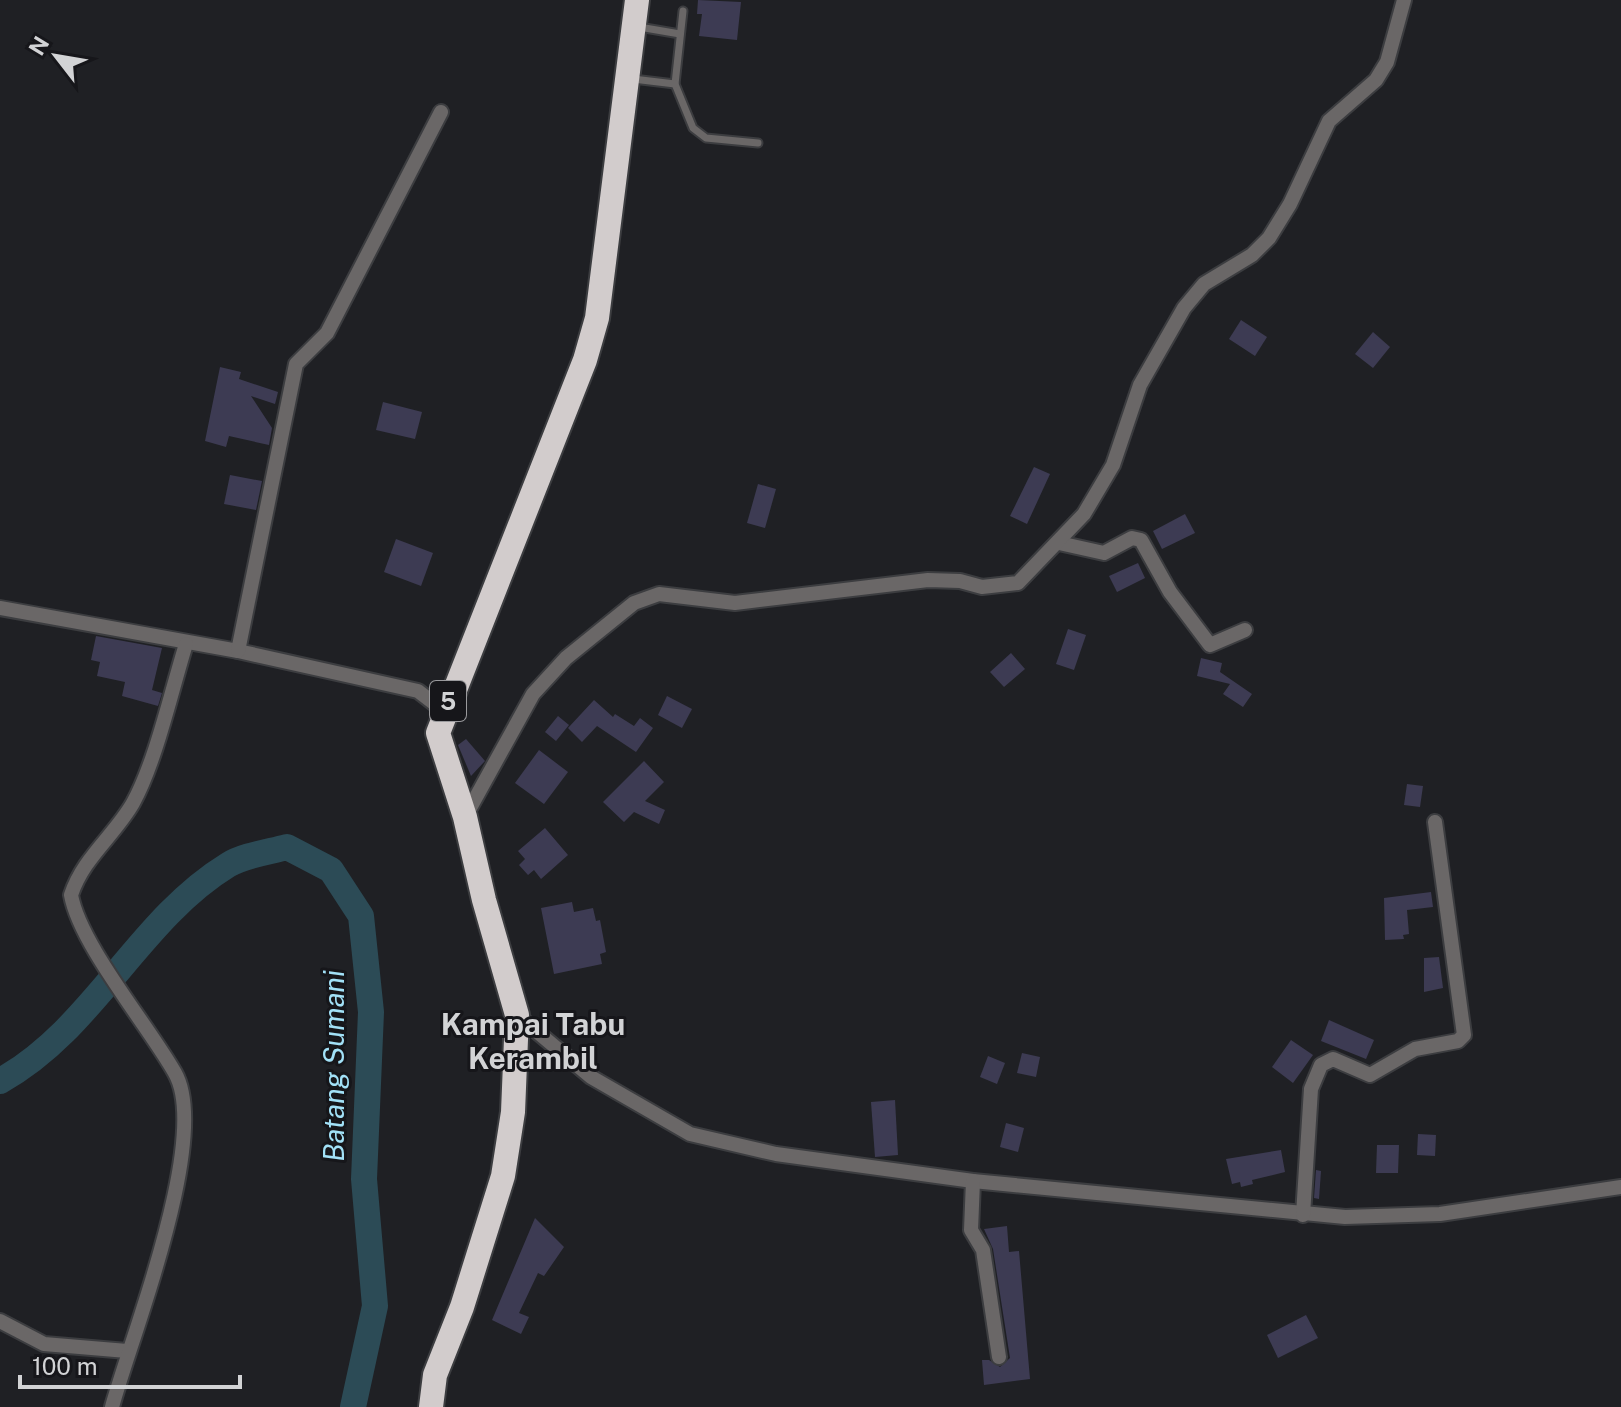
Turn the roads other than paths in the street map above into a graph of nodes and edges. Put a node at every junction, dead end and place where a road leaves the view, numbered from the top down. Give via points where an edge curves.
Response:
1 (637, 0) edge
2 (1404, 0) edge
3 (683, 11) dead end
4 (634, 27) junction
5 (680, 34) junction
6 (628, 78) junction
7 (675, 84) junction
8 (441, 112) dead end
9 (758, 143) dead end
10 (1059, 543) junction
11 (0, 608) edge
12 (1245, 630) dead end
13 (186, 644) junction
14 (238, 651) junction
15 (444, 711) junction
16 (465, 817) junction
17 (1435, 822) dead end
18 (517, 1015) junction
19 (973, 1181) junction
20 (1621, 1187) edge
21 (1303, 1215) junction
22 (0, 1321) edge
23 (127, 1351) junction
24 (999, 1357) dead end
25 (112, 1407) edge
26 (431, 1407) edge

1 - 4 highway, 5
2 - 10 street via 1387,62 1376,80 1329,121 1269,238 1252,255 1204,284 1184,308 1140,385 1109,474
3 - 5 lane
4 - 5 lane
4 - 6 highway, 5
5 - 7 lane
6 - 7 lane
6 - 15 highway, 5 via 589,346
7 - 9 lane via 700,136
8 - 14 street via 327,333 296,364
10 - 12 street via 1104,553 1132,538 1141,540 1206,643
10 - 16 street via 1018,583 998,588 928,580 735,603 659,594 634,603 566,658 533,694
11 - 13 street
13 - 14 street
13 - 23 street via 140,788 85,864 71,895 99,955 181,1085 185,1128 160,1251
14 - 15 street via 418,691
15 - 16 highway, 5 via 438,733
16 - 18 highway, 5
17 - 21 street via 1464,1035 1458,1041 1415,1049 1370,1075 1333,1059 1321,1065 1311,1089
18 - 19 street via 591,1077 690,1134 776,1154
18 - 26 highway, 5 via 513,1112 503,1176 435,1375
19 - 21 street
19 - 24 street via 971,1230 983,1250
20 - 21 street via 1440,1214
22 - 23 street via 44,1344
23 - 25 street

